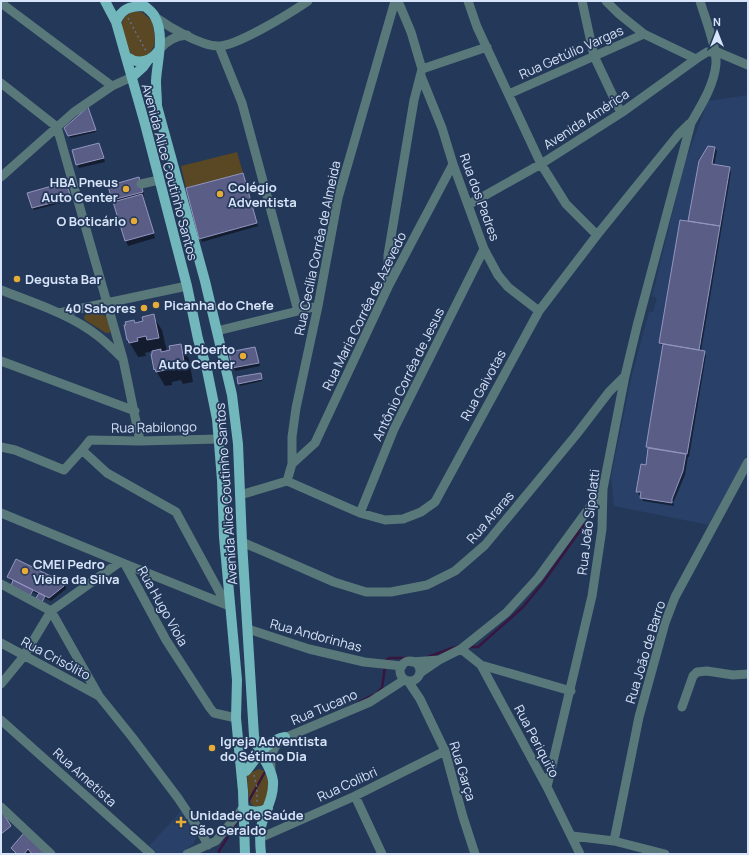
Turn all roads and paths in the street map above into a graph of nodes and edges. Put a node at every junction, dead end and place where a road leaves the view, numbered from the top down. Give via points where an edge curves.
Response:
1 (105, 1) edge
2 (123, 1) edge
3 (308, 1) edge
4 (395, 1) edge
5 (398, 1) edge
6 (468, 1) edge
7 (582, 1) edge
8 (606, 1) edge
9 (700, 1) edge
10 (1, 3) edge
11 (140, 3) edge
12 (155, 17) junction
13 (118, 19) junction
14 (644, 34) junction
15 (187, 35) junction
16 (219, 46) junction
17 (487, 47) junction
18 (158, 50) junction
19 (715, 51) junction
20 (594, 56) junction
21 (127, 57) junction
22 (696, 59) junction
23 (148, 60) junction
24 (748, 65) edge
25 (422, 72) junction
26 (132, 77) junction
27 (112, 86) junction
28 (3, 88) edge
29 (509, 94) junction
30 (621, 113) junction
31 (691, 123) junction
32 (57, 127) junction
33 (453, 164) junction
34 (541, 164) junction
35 (1, 177) edge
36 (159, 180) junction
37 (141, 184) dead end
38 (468, 205) junction
39 (597, 235) junction
40 (484, 249) junction
41 (187, 286) junction
42 (388, 287) junction
43 (1, 290) edge
44 (108, 302) junction
45 (318, 306) junction
46 (298, 311) junction
47 (539, 311) junction
48 (59, 313) junction
49 (217, 331) junction
50 (123, 359) junction
51 (1, 361) edge
52 (625, 376) junction
53 (134, 412) junction
54 (219, 439) junction
55 (140, 441) junction
56 (1, 447) edge
57 (82, 450) junction
58 (748, 462) edge
59 (292, 464) junction
60 (287, 481) junction
61 (603, 489) junction
62 (240, 495) junction
63 (1, 513) edge
64 (360, 513) junction
65 (242, 542) junction
66 (122, 563) junction
67 (1, 584) edge
68 (228, 605) junction
69 (51, 610) junction
70 (248, 629) junction
71 (1, 643) edge
72 (461, 649) junction
73 (24, 656) junction
74 (439, 660) junction
75 (412, 662) junction
76 (481, 664) junction
77 (402, 666) junction
78 (748, 674) edge
79 (419, 675) junction
80 (406, 680) junction
81 (1, 684) edge
82 (571, 691) junction
83 (99, 696) junction
84 (420, 699) junction
85 (682, 707) dead end
86 (236, 718) junction
87 (1, 720) edge
88 (254, 736) junction
89 (280, 738) junction
90 (444, 751) junction
91 (261, 753) junction
92 (270, 770) junction
93 (246, 771) junction
94 (547, 788) junction
95 (355, 796) junction
96 (1, 807) edge
97 (243, 808) junction
98 (268, 808) junction
99 (255, 812) junction
100 (572, 836) junction
101 (260, 838) junction
102 (614, 841) junction
103 (210, 847) edge
104 (655, 853) edge
105 (51, 854) edge
106 (151, 854) edge
107 (188, 854) edge
108 (245, 854) edge
109 (261, 854) edge
110 (382, 854) edge
111 (476, 854) edge
112 (580, 854) edge
113 (665, 854) edge

1 - 13 main road, Avenida Alice Coutinho Santos
2 - 13 main road
3 - 16 street via 241,40
4 - 45 street, Rua Cecília Corrêa de Almeida via 338,198
5 - 25 street, Rua dos Padres via 411,32
6 - 17 street
7 - 20 street
8 - 14 street, Rua Getúlio Vargas
9 - 19 street
10 - 27 street
11 - 12 main road
11 - 13 main road via 127,8
12 - 15 street
12 - 18 main road, Avenida Alice Coutinho Santos via 160,36
13 - 21 main road, Avenida Alice Coutinho Santos
14 - 20 street, Rua Getúlio Vargas
14 - 22 street, Rua Getúlio Vargas
15 - 16 street
15 - 18 street via 171,39
16 - 46 street via 242,103
17 - 25 street
17 - 29 street
18 - 23 main road
18 - 49 main road, Avenida Alice Coutinho Santos via 158,106
19 - 22 street, Avenida América via 707,52
19 - 24 street
19 - 31 street via 714,77
20 - 29 street, Rua Getúlio Vargas
20 - 30 street
21 - 23 main road via 135,61
21 - 26 main road, Avenida Alice Coutinho Santos
22 - 30 street, Avenida América
23 - 26 main road
25 - 33 street, Rua dos Padres
25 - 42 street via 414,100 388,255
26 - 27 street
26 - 36 main road, Avenida Alice Coutinho Santos
27 - 32 street
28 - 32 street
29 - 34 street
30 - 34 street, Avenida América
31 - 39 street, Rua Gaivotas via 678,135
31 - 52 street, Rua João Sipolatti
32 - 35 street
32 - 44 street
33 - 38 street, Rua dos Padres
33 - 42 street, Rua Maria Corrêa de Azevedo
34 - 38 street, Avenida América
34 - 39 street via 566,204
36 - 37 street
36 - 41 main road, Avenida Alice Coutinho Santos
38 - 40 street, Rua dos Padres
39 - 47 street, Rua Gaivotas
40 - 47 street, Rua dos Padres via 498,275 508,287
40 - 64 street, Antônio Corrêa de Jesus via 394,429
41 - 44 street
41 - 54 main road, Avenida Alice Coutinho Santos via 214,403
42 - 59 street, Rua Maria Corrêa de Azevedo via 315,443
43 - 48 street
44 - 48 street
44 - 50 street
45 - 46 street
45 - 59 street, Rua Cecília Corrêa de Almeida via 296,408
46 - 49 street
47 - 64 street, Rua Gaivotas via 434,502 421,512 404,518 386,520
48 - 50 street via 98,336
49 - 62 main road, Avenida Alice Coutinho Santos via 227,360 236,422
50 - 53 street
51 - 53 street
52 - 61 street, Rua João Sipolatti
52 - 65 street, Rua Araras via 609,392 485,545 455,571 427,585 391,592 366,592 334,582
53 - 55 street
54 - 55 street, Rua Rabilongo
54 - 68 main road, Avenida Alice Coutinho Santos
55 - 57 street, Rua Rabilongo via 90,440
56 - 57 street via 64,470
57 - 68 street via 107,473 176,512
58 - 102 street, Rua João de Barro via 675,597 665,623 639,717
59 - 60 street, Rua Cecília Corrêa de Almeida
60 - 62 street
60 - 64 street, Rua Gaivotas
61 - 72 street via 538,578 506,613
61 - 82 street, Rua João Sipolatti via 602,529 593,589
62 - 65 main road, Avenida Alice Coutinho Santos
63 - 66 street, Rua Hugo Viola
65 - 70 main road, Avenida Alice Coutinho Santos
66 - 68 street
66 - 69 street
66 - 86 street, Rua Hugo Viola via 166,640 210,708 214,712
67 - 69 street
68 - 86 main road, Avenida Alice Coutinho Santos via 237,680
69 - 73 street
69 - 83 street
70 - 77 street, Rua Andorinhas via 309,649 364,662
70 - 88 main road, Avenida Alice Coutinho Santos
71 - 73 street, Rua Crisólito
72 - 74 street
72 - 76 street, Rua Periquito
73 - 81 street
73 - 83 street, Rua Crisólito
74 - 75 street
74 - 79 street
75 - 77 street via 408,661
75 - 79 street via 418,666
76 - 82 street
76 - 94 street, Rua Periquito
77 - 80 street via 400,673
78 - 85 street via 697,672 692,676
79 - 80 street via 416,680
79 - 84 street, Rua Garça
80 - 84 street, Rua Garça
80 - 89 street, Rua Tucano via 370,702
82 - 94 street, Rua João Sipolatti
83 - 103 street via 178,798
84 - 90 street, Rua Garça
86 - 93 main road, Avenida Alice Coutinho Santos
87 - 106 street, Rua Ametista
88 - 89 main road via 263,741
88 - 91 main road, Avenida Alice Coutinho Santos
89 - 91 main road
89 - 92 street, Rua Tucano via 271,756
90 - 95 street, Rua Colibri
90 - 111 street, Rua Garça
91 - 92 main road, Avenida Alice Coutinho Santos
91 - 93 main road
92 - 93 main road via 264,766 257,766
92 - 98 main road, Avenida Alice Coutinho Santos via 273,784
93 - 97 main road, Avenida Alice Coutinho Santos
93 - 99 path via 257,788
94 - 100 street, Rua Periquito
95 - 101 street, Rua Colibri
95 - 110 street
96 - 105 street
97 - 99 main road
97 - 103 street
97 - 108 main road, Avenida Alice Coutinho Santos
98 - 99 main road
98 - 101 main road, Avenida Alice Coutinho Santos
100 - 102 street
100 - 112 street, Rua Periquito
101 - 109 main road, Avenida Alice Coutinho Santos
102 - 104 street
103 - 107 street
104 - 113 street

